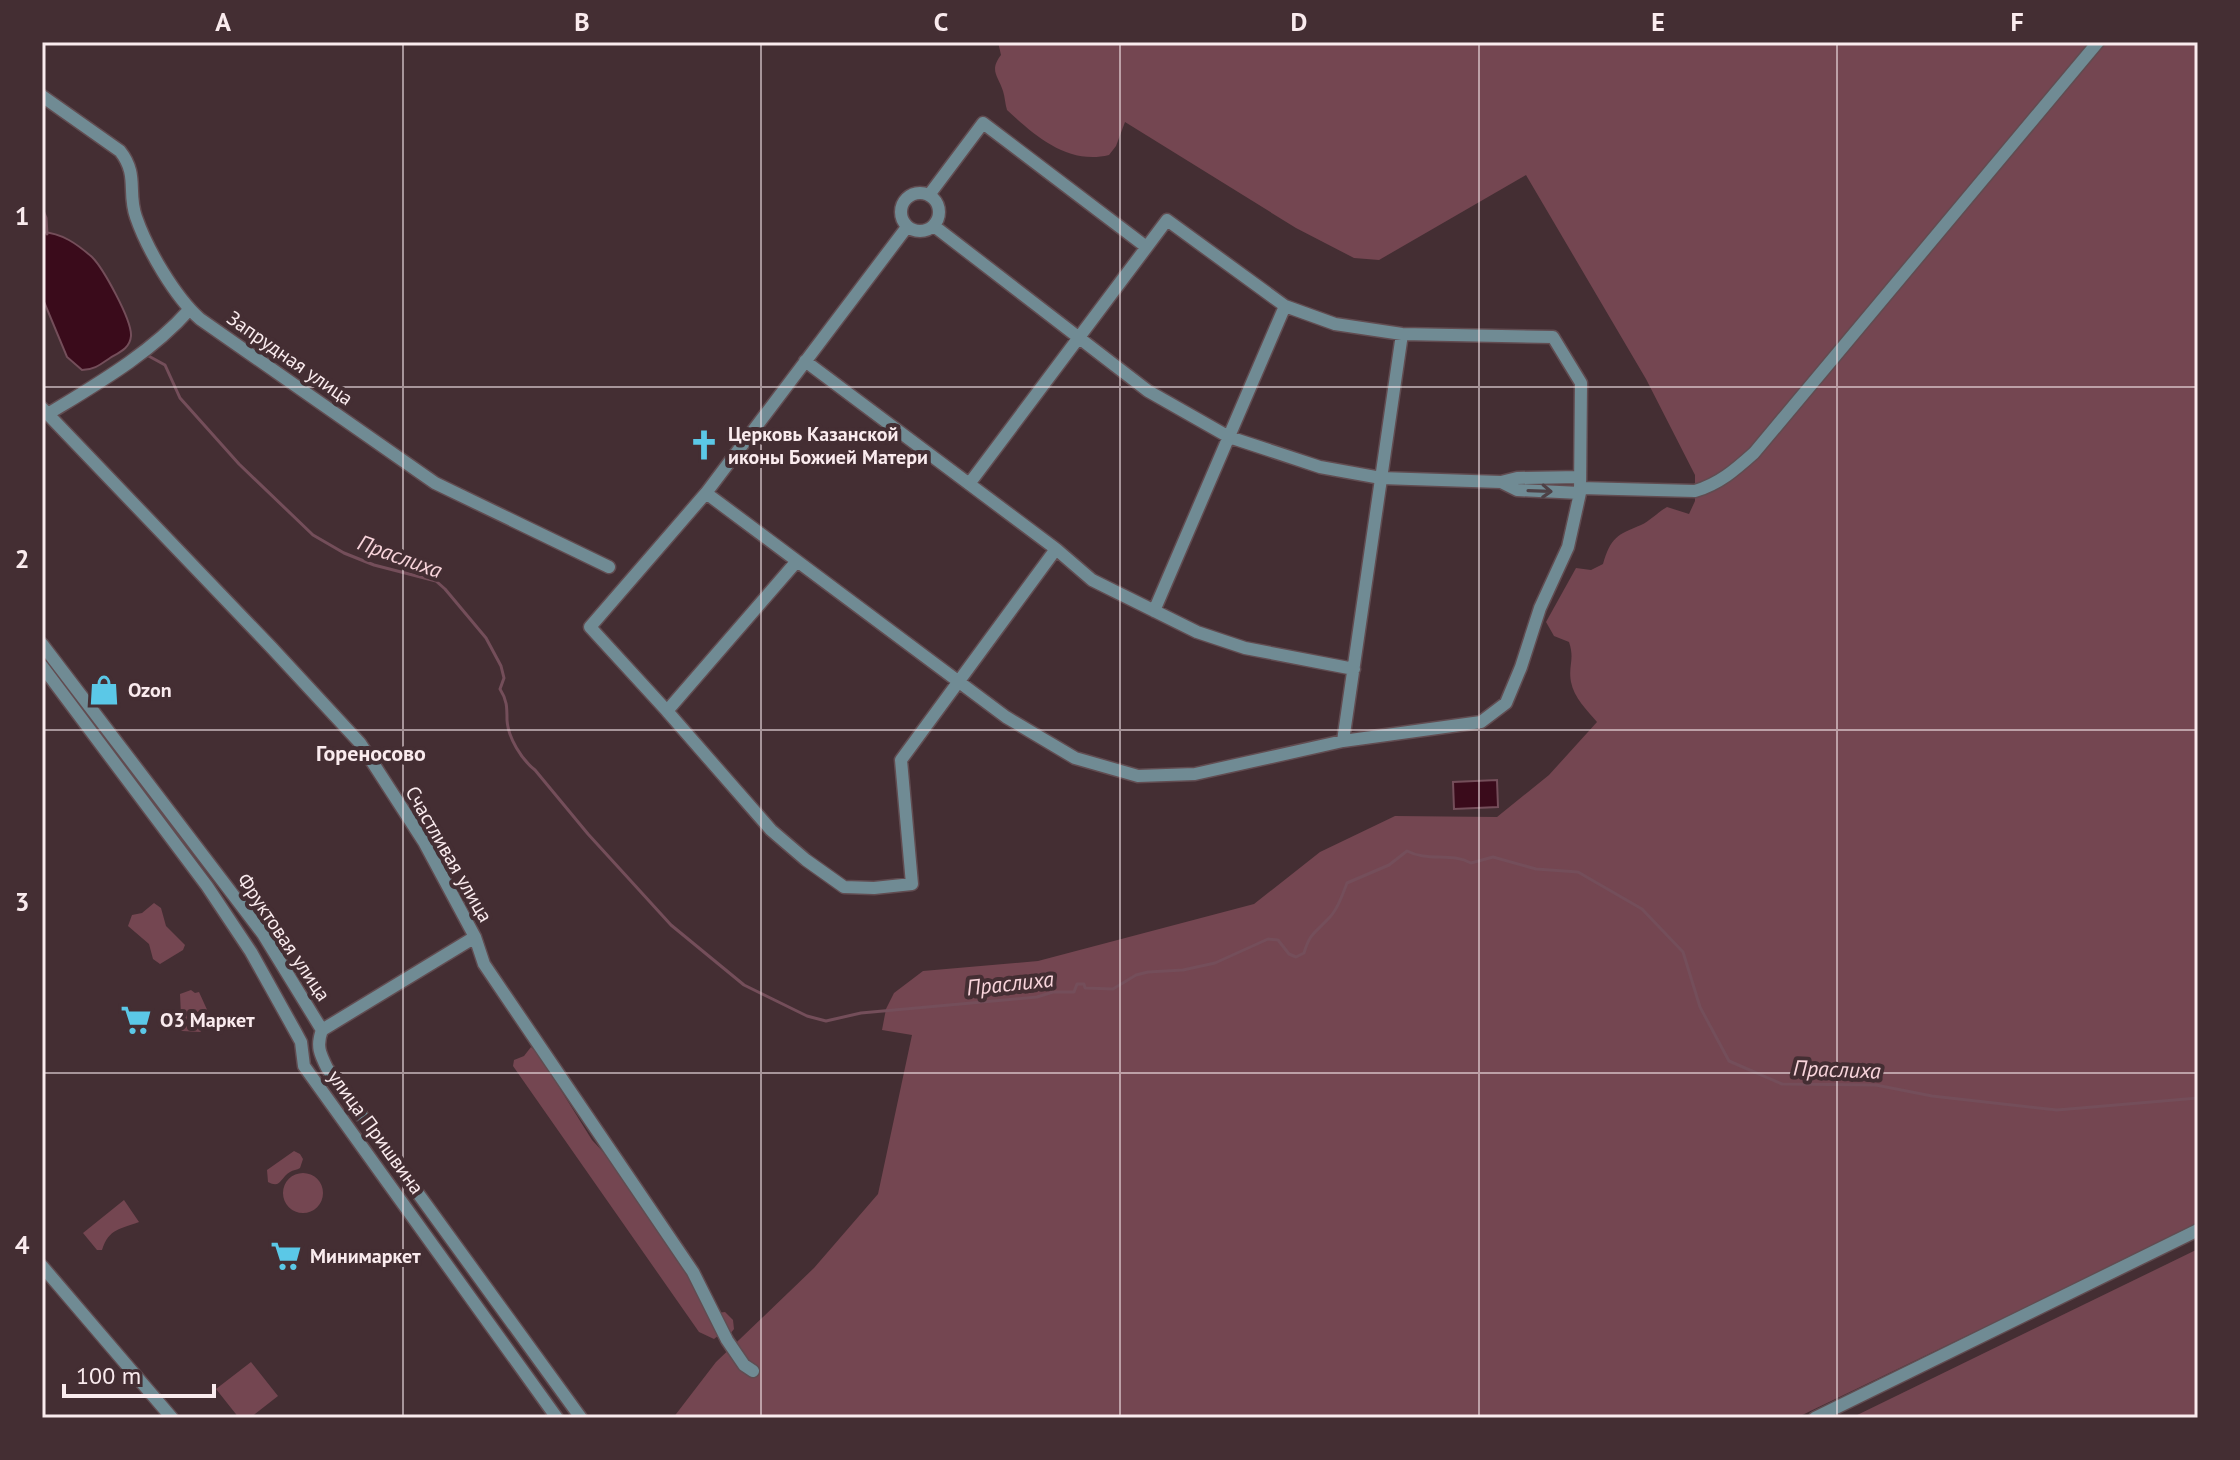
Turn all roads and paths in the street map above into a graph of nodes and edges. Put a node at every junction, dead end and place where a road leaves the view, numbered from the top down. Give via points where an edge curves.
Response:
1 (2098, 42) edge
2 (42, 96) edge
3 (929, 195) junction
4 (934, 226) junction
5 (907, 227) junction
6 (1145, 246) junction
7 (1285, 306) junction
8 (189, 310) junction
9 (1402, 334) junction
10 (1078, 336) junction
11 (805, 361) junction
12 (45, 411) edge
13 (1229, 437) junction
14 (1381, 478) junction
15 (969, 484) junction
16 (1580, 486) junction
17 (706, 493) junction
18 (1056, 549) junction
19 (797, 561) junction
20 (609, 567) dead end
21 (1154, 611) junction
22 (42, 644) edge
23 (42, 666) edge
24 (1354, 669) junction
25 (959, 680) junction
26 (667, 711) junction
27 (1343, 741) junction
28 (475, 937) junction
29 (322, 1030) junction
30 (2198, 1230) edge
31 (44, 1273) edge
32 (753, 1371) dead end
33 (172, 1418) edge
34 (557, 1418) edge
35 (581, 1418) edge
36 (1815, 1418) edge

1 - 16 street via 1733,473 1695,491
2 - 8 street, Запрудная улица via 130,163 134,214
3 - 4 street via 939,215
3 - 5 street via 918,193 904,202 901,217
3 - 6 street via 983,123
4 - 5 street via 925,231
4 - 10 street
5 - 11 street
6 - 7 street via 1167,220
6 - 10 street
7 - 9 street via 1335,324
7 - 13 street
8 - 12 street via 153,344 91,388
8 - 20 street, Запрудная улица via 435,483
9 - 14 street
9 - 16 street via 1553,337 1581,383
10 - 13 street via 1148,391
10 - 15 street
11 - 15 street
11 - 17 street
12 - 28 street, Счастливая улица via 360,743 424,842
13 - 14 street via 1320,467
13 - 21 street
14 - 16 street via 1501,482 1517,490
14 - 24 street
15 - 18 street
16 - 27 street via 1568,547 1506,703 1481,722
17 - 19 street
17 - 26 street via 590,627
18 - 21 street via 1092,580
18 - 25 street
19 - 25 street
19 - 26 street
21 - 24 street via 1245,648
22 - 29 street, Фруктовая улица via 263,934
23 - 34 street, улица Пришвина via 207,886 301,1042 304,1066
24 - 27 street
25 - 26 street via 901,760 912,884 844,887 771,830
25 - 27 street via 1006,717 1075,758 1138,776 1195,774
28 - 29 street
28 - 32 street, Счастливая улица via 484,964 693,1272 727,1340
29 - 35 street, Фруктовая улица via 319,1050 327,1068
30 - 36 street
31 - 33 street

